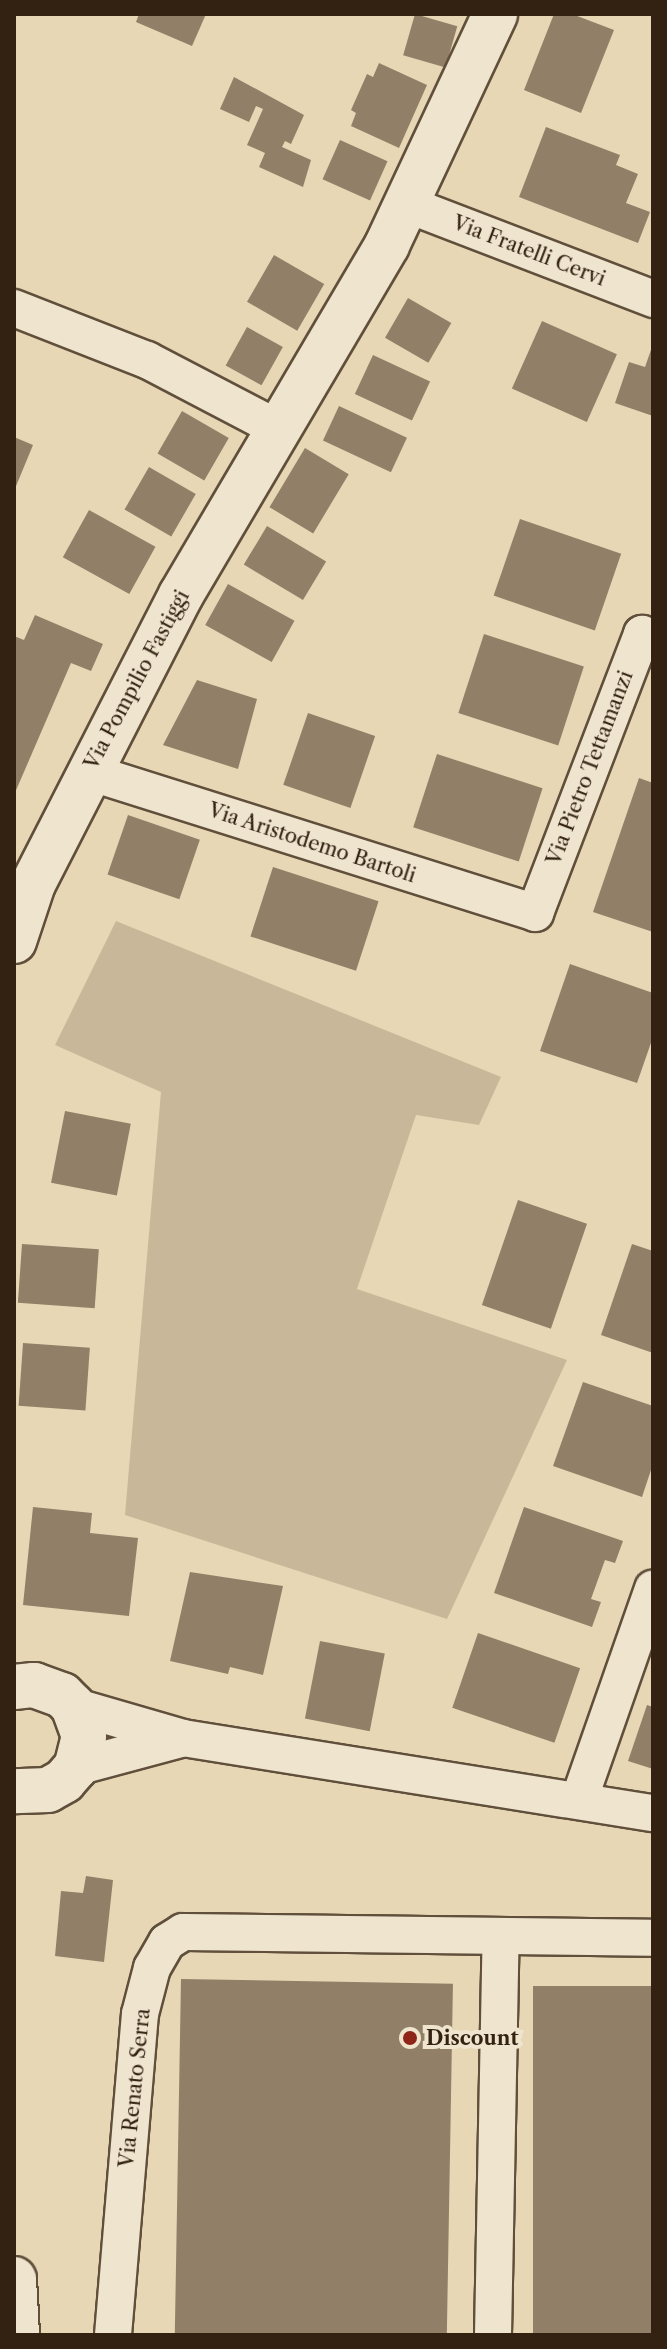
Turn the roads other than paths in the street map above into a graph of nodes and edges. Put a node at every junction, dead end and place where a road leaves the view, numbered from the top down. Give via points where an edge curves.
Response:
1 (495, 14) edge
2 (406, 204) junction
3 (653, 299) edge
4 (14, 308) edge
5 (281, 430) junction
6 (653, 638) edge
7 (89, 772) junction
8 (535, 913) joint
9 (14, 941) edge
10 (653, 1589) edge
11 (21, 1680) edge
12 (73, 1706) junction
13 (183, 1738) junction
14 (76, 1767) junction
15 (579, 1800) junction
16 (19, 1803) edge
17 (653, 1813) edge
18 (501, 1936) junction
19 (653, 1938) edge
20 (14, 2279) edge
21 (17, 2335) edge
22 (113, 2335) edge
23 (493, 2335) edge

1 - 2 street, Via Pompilio Fastiggi
2 - 3 street, Via Fratelli Cervi
2 - 5 street, Via Pompilio Fastiggi
4 - 5 street via 147,360
5 - 7 street, Via Pompilio Fastiggi via 181,595
6 - 8 street, Via Pietro Tettamanzi via 642,634
7 - 8 street, Via Aristodemo Bartoli
7 - 9 street, Via Pompilio Fastiggi via 33,884
10 - 15 street
11 - 12 street via 62,1695
12 - 13 street
12 - 14 street via 84,1736
13 - 14 street
13 - 15 street
14 - 16 street via 64,1781
15 - 17 street
18 - 19 street, Via Renato Serra
18 - 22 street, Via Renato Serra via 183,1932 167,1942 152,1968 140,2014
18 - 23 street
20 - 21 street

